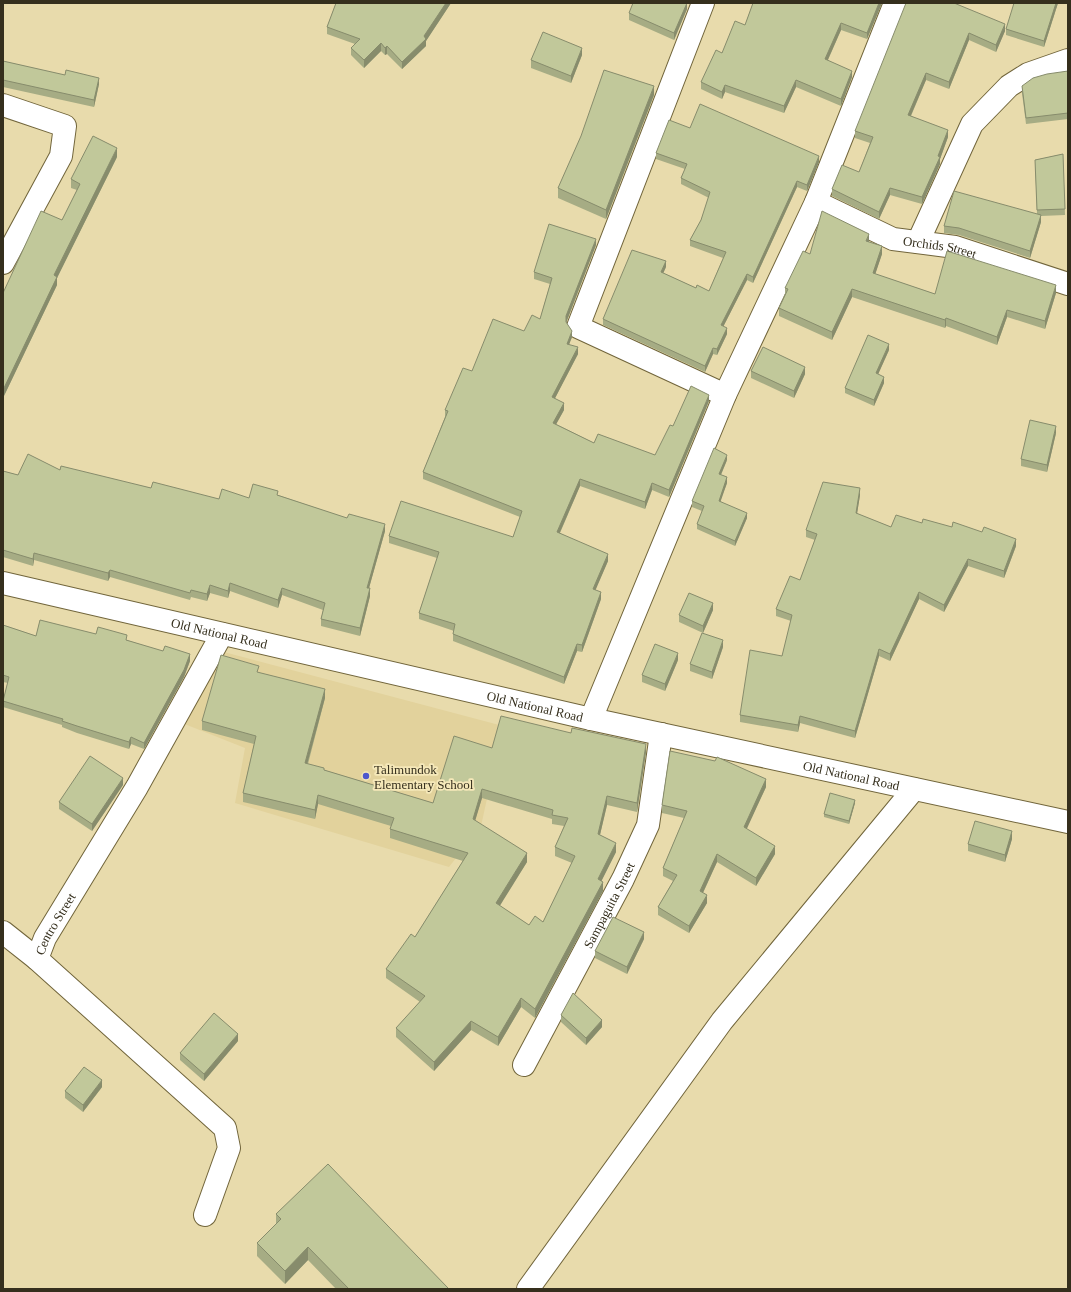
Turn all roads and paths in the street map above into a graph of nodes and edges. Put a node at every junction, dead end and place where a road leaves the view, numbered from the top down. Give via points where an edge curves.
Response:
1 (703, 3) edge
2 (895, 3) edge
3 (1068, 60) edge
4 (3, 105) edge
5 (816, 202) junction
6 (918, 242) junction
7 (3, 263) edge
8 (1068, 284) edge
9 (724, 395) junction
10 (3, 583) edge
11 (222, 634) junction
12 (591, 719) junction
13 (661, 734) junction
14 (914, 789) junction
15 (1068, 822) edge
16 (3, 932) edge
17 (37, 959) junction
18 (524, 1065) dead end
19 (205, 1215) dead end
20 (528, 1289) edge

1 - 9 street via 578,326
2 - 5 street
3 - 6 street via 1028,74 1009,86 972,124
4 - 7 street via 65,126 61,156
5 - 6 street, Orchids Street via 893,239
5 - 9 street
6 - 8 street, Orchids Street via 955,247
9 - 12 street
10 - 11 street, Old National Road
11 - 12 street, Old National Road
11 - 17 street, Centro Street via 137,787 45,938
12 - 13 street, Old National Road
13 - 14 street, Old National Road
13 - 18 street, Sampaguita Street via 648,824 623,879
14 - 15 street, Old National Road
14 - 20 street via 722,1021
16 - 17 street
17 - 19 street, Centro Street via 225,1128 229,1148

